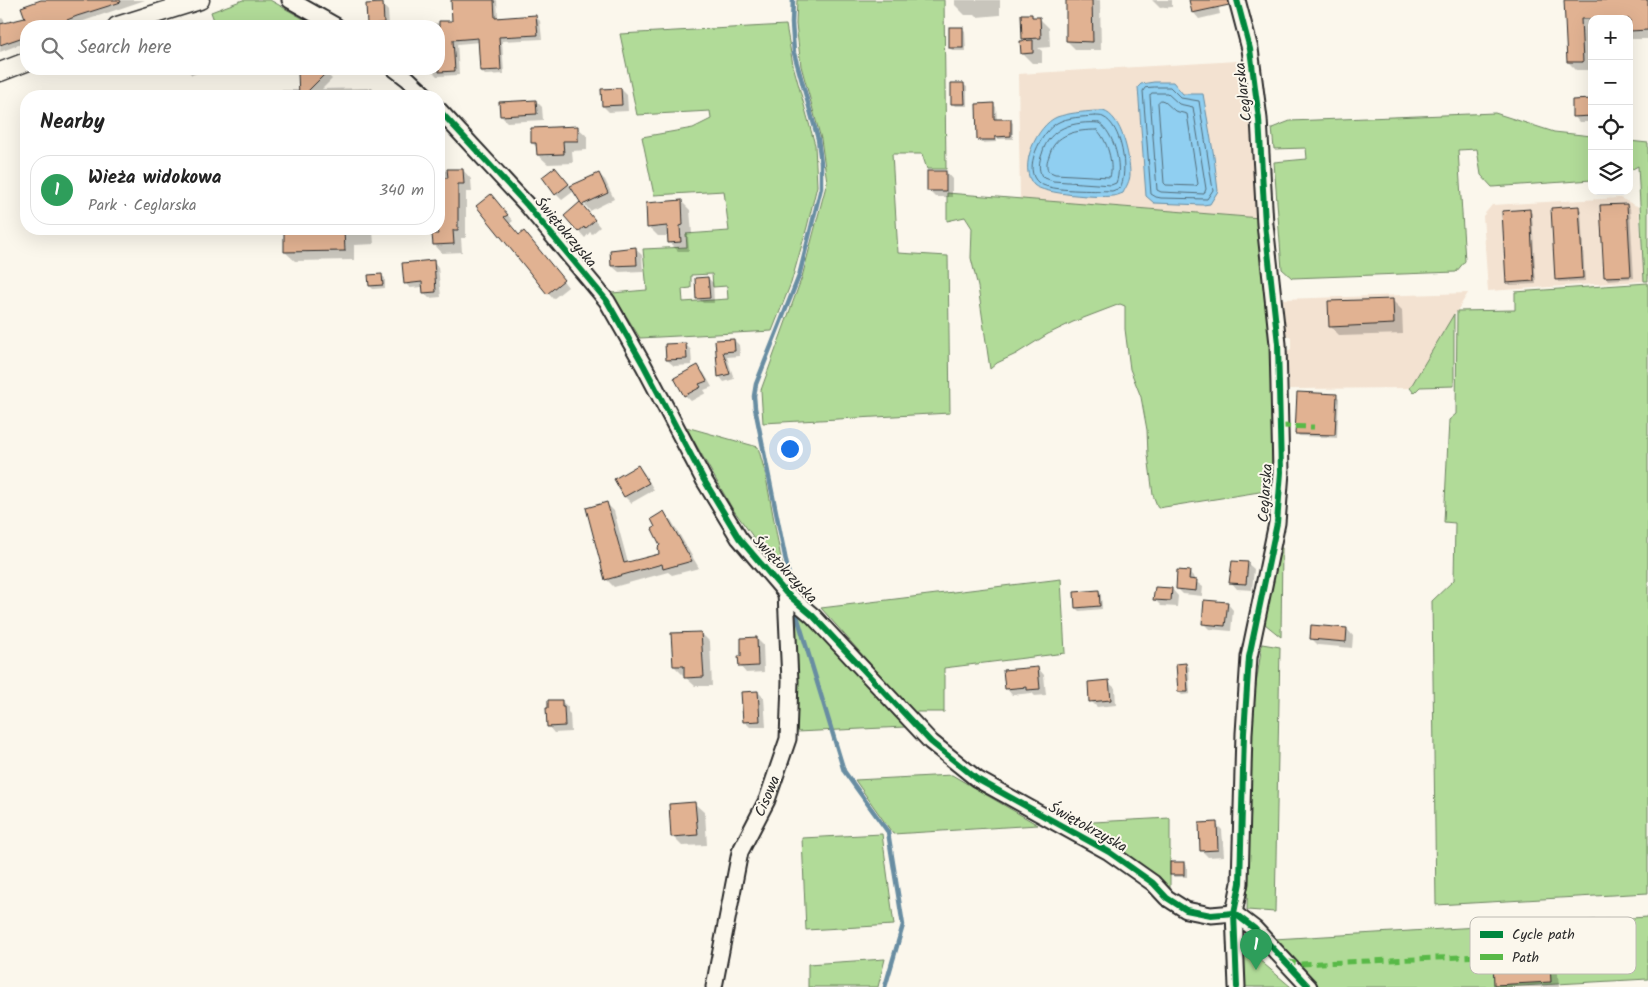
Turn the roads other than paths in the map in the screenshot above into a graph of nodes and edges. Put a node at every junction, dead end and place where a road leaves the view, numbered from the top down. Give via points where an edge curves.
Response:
1 (200, 0) edge
2 (290, 0) edge
3 (1237, 0) edge
4 (136, 20) edge
5 (325, 20) edge
6 (20, 64) edge
7 (0, 72) edge
8 (403, 75) edge
9 (420, 90) edge
10 (445, 116) edge
11 (786, 596) junction
12 (1234, 913) junction
13 (714, 987) edge
14 (1237, 987) edge
15 (1309, 987) edge

1 - 4 street
2 - 5 street
3 - 12 street, Ceglarska via 1250,49 1259,119 1265,224 1278,344 1281,472 1276,523 1249,657 1240,883
6 - 7 street
8 - 9 street
10 - 11 street, Świętokrzyska via 528,205 607,301 739,538
11 - 12 street, Świętokrzyska via 813,616 932,742 976,779 1110,852 1186,910 1211,915
11 - 13 street, Cisowa via 790,681 788,739 767,800 740,852
12 - 14 street, Ceglarska
12 - 15 street via 1255,929 1272,957

